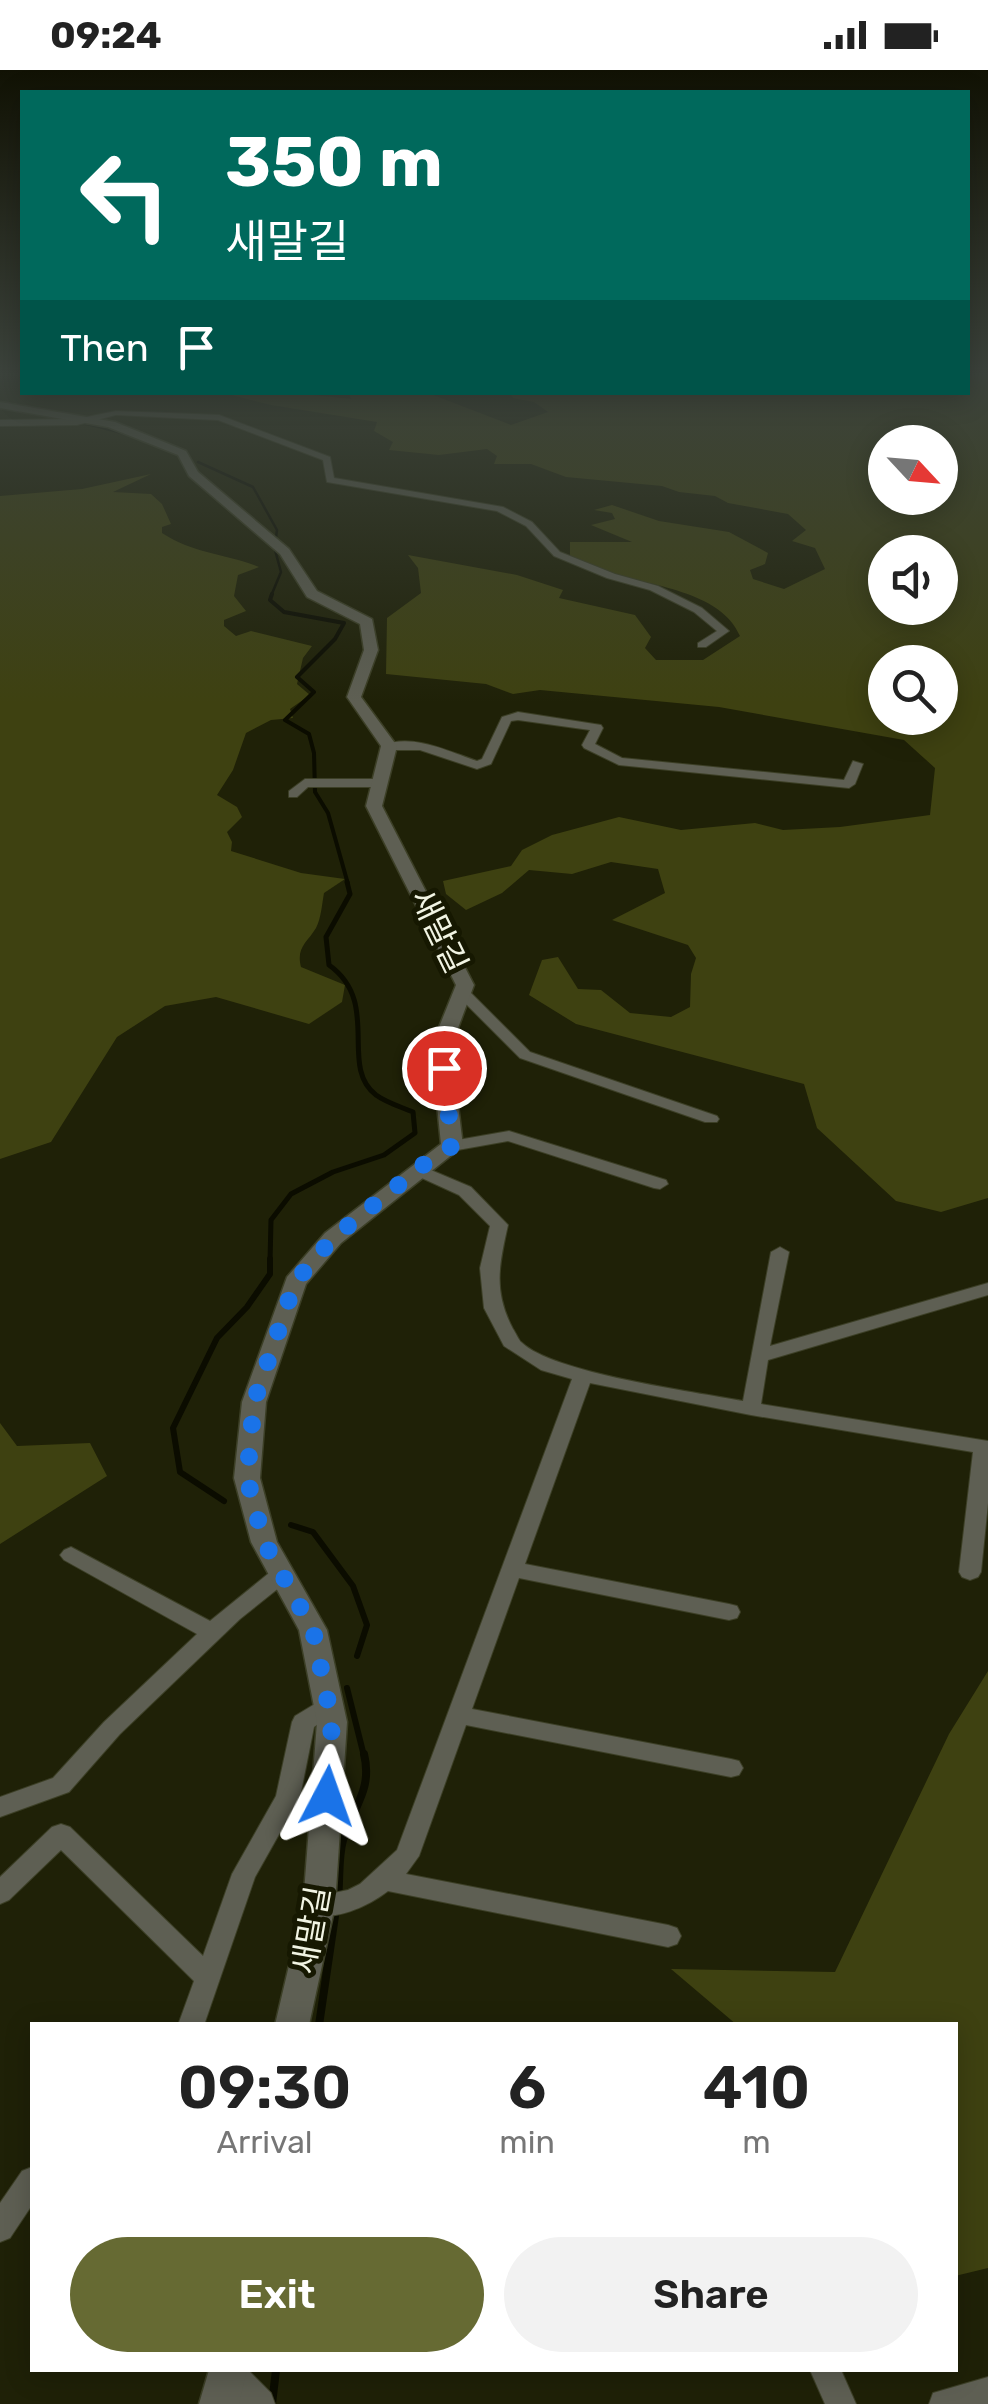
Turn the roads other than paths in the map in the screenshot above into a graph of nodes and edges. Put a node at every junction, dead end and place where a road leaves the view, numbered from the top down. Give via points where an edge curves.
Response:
1 (206, 485) edge
2 (360, 485) edge
3 (702, 645) dead end
4 (388, 746) junction
5 (857, 764) dead end
6 (380, 782) junction
7 (293, 794) dead end
8 (464, 994) junction
9 (711, 1119) dead end
10 (452, 1146) junction
11 (419, 1170) junction
12 (660, 1184) dead end
13 (780, 1252) dead end
14 (988, 1289) edge
15 (759, 1356) junction
16 (583, 1375) junction
17 (751, 1409) junction
18 (986, 1447) edge
19 (71, 1555) dead end
20 (512, 1570) junction
21 (970, 1572) dead end
22 (282, 1574) junction
23 (730, 1612) dead end
24 (212, 1632) junction
25 (328, 1705) junction
26 (459, 1714) junction
27 (732, 1768) dead end
28 (0, 1806) edge
29 (384, 1880) junction
30 (0, 1894) edge
31 (320, 1906) junction
32 (668, 1936) dead end
33 (208, 1978) junction
34 (192, 2022) edge
35 (293, 2022) edge
36 (30, 2184) edge
37 (0, 2228) edge
38 (227, 2372) edge
39 (230, 2372) edge
40 (826, 2372) edge
41 (988, 2392) edge
42 (218, 2404) edge
43 (260, 2404) edge
44 (841, 2404) edge
45 (944, 2404) edge

1 - 4 street via 285,552 312,594 367,622 370,650 354,698
2 - 3 street via 500,508 529,524 557,554 698,610 724,632
4 - 5 street via 421,746 477,766 487,760 506,719 518,716 597,728 588,745 619,761 849,784
4 - 6 street, 새말길
6 - 7 street via 306,783
6 - 8 street, 새말길 via 374,806
8 - 9 street via 525,1056
8 - 10 street, 새말길 via 441,1047
10 - 11 street, 새말길
10 - 12 street via 509,1136
11 - 16 street via 465,1190 499,1225 489,1268 493,1308 512,1346
11 - 22 street, 새말길 via 333,1238 295,1282 254,1402 247,1478 264,1542
13 - 15 street
14 - 15 street
15 - 17 street
16 - 17 street
16 - 20 street
17 - 18 street
18 - 21 street
19 - 24 street
20 - 23 street
20 - 26 street
22 - 24 street
22 - 25 street, 새말길 via 313,1630
24 - 28 street via 61,1785
25 - 31 street, 새말길
25 - 33 street via 302,1722 288,1797 244,1874
26 - 27 street
26 - 29 street via 407,1856
29 - 31 street via 352,1902
29 - 32 street
30 - 33 street via 61,1834
31 - 35 street, 새말길
33 - 34 street
36 - 37 street
38 - 42 street
39 - 43 street
40 - 44 street
41 - 45 street

